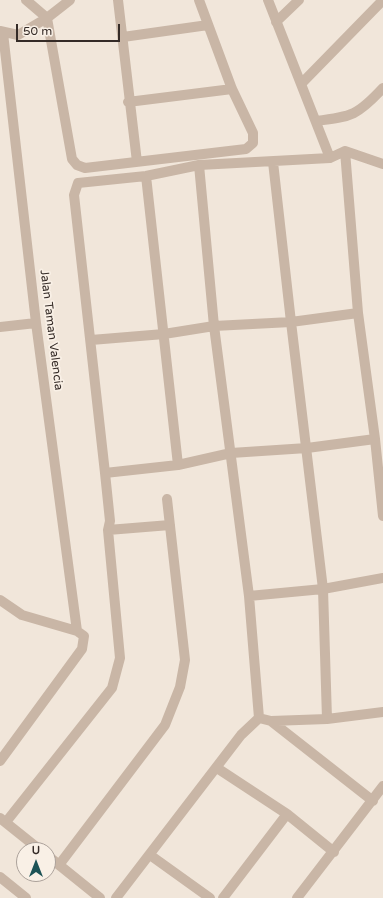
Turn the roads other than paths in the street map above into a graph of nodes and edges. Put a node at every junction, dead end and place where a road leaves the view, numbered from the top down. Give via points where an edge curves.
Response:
1 (26, 0) edge
2 (70, 0) edge
3 (118, 0) edge
4 (199, 0) edge
5 (268, 0) edge
6 (299, 0) edge
7 (383, 0) edge
8 (47, 18) junction
9 (276, 22) junction
10 (208, 25) junction
11 (2, 32) edge
12 (123, 37) junction
13 (301, 84) junction
14 (383, 88) edge
15 (232, 90) junction
16 (128, 102) junction
17 (316, 121) junction
18 (345, 151) junction
19 (330, 158) junction
20 (136, 162) junction
21 (273, 162) junction
22 (383, 164) edge
23 (199, 165) junction
24 (146, 176) junction
25 (358, 313) junction
26 (291, 322) junction
27 (36, 323) junction
28 (214, 326) junction
29 (0, 327) edge
30 (164, 334) junction
31 (91, 340) junction
32 (375, 439) junction
33 (307, 448) junction
34 (231, 453) junction
35 (178, 465) junction
36 (105, 473) junction
37 (167, 499) dead end
38 (383, 516) edge
39 (170, 525) junction
40 (108, 530) junction
41 (383, 578) edge
42 (324, 589) junction
43 (249, 596) junction
44 (0, 600) edge
45 (77, 631) junction
46 (383, 712) edge
47 (259, 718) junction
48 (327, 719) junction
49 (272, 721) junction
50 (0, 761) edge
51 (217, 768) junction
52 (383, 786) edge
53 (373, 801) junction
54 (287, 814) junction
55 (3, 820) edge
56 (30, 842) edge
57 (334, 852) junction
58 (150, 855) junction
59 (56, 863) edge
60 (59, 865) junction
61 (0, 877) edge
62 (26, 898) edge
63 (100, 898) edge
64 (116, 898) edge
65 (210, 898) edge
66 (223, 898) edge
67 (297, 898) edge

1 - 8 street
2 - 8 street
3 - 12 street
4 - 10 street
5 - 9 street
6 - 9 street
7 - 13 street
8 - 11 street via 18,35
8 - 20 street via 72,159 77,166 84,168
9 - 13 street
10 - 12 street
10 - 15 street
11 - 27 street, Jalan Taman Valencia
12 - 16 street
13 - 17 street
14 - 17 street via 355,114 345,118
15 - 16 street
15 - 20 street via 253,133 254,142 251,146 246,149
16 - 20 street
17 - 19 street
18 - 19 street
18 - 22 street
18 - 25 street
19 - 21 street
21 - 23 street
21 - 26 street
23 - 24 street
23 - 28 street
24 - 30 street
24 - 31 street via 82,182 75,188
25 - 26 street
25 - 32 street
26 - 28 street
26 - 33 street
27 - 29 street
27 - 45 street, Jalan Taman Valencia
28 - 30 street
28 - 34 street
30 - 31 street
30 - 35 street
31 - 36 street
32 - 33 street
32 - 38 street
33 - 34 street
33 - 42 street
34 - 35 street
34 - 43 street
35 - 36 street
36 - 40 street via 110,521
37 - 39 street
39 - 40 street
39 - 60 street via 185,660 180,687 165,725
40 - 55 street via 120,658 112,688
41 - 42 street
42 - 43 street
42 - 48 street
43 - 47 street
44 - 45 street via 22,615
45 - 50 street, Jalan Taman Valencia via 84,636 82,649
46 - 48 street
47 - 49 street
47 - 51 street via 241,735
48 - 49 street
49 - 53 street
51 - 54 street
51 - 58 street
52 - 53 street
53 - 57 street
54 - 57 street
54 - 66 street
55 - 56 street
57 - 67 street
58 - 64 street
58 - 65 street
59 - 60 street
60 - 63 street
61 - 62 street

